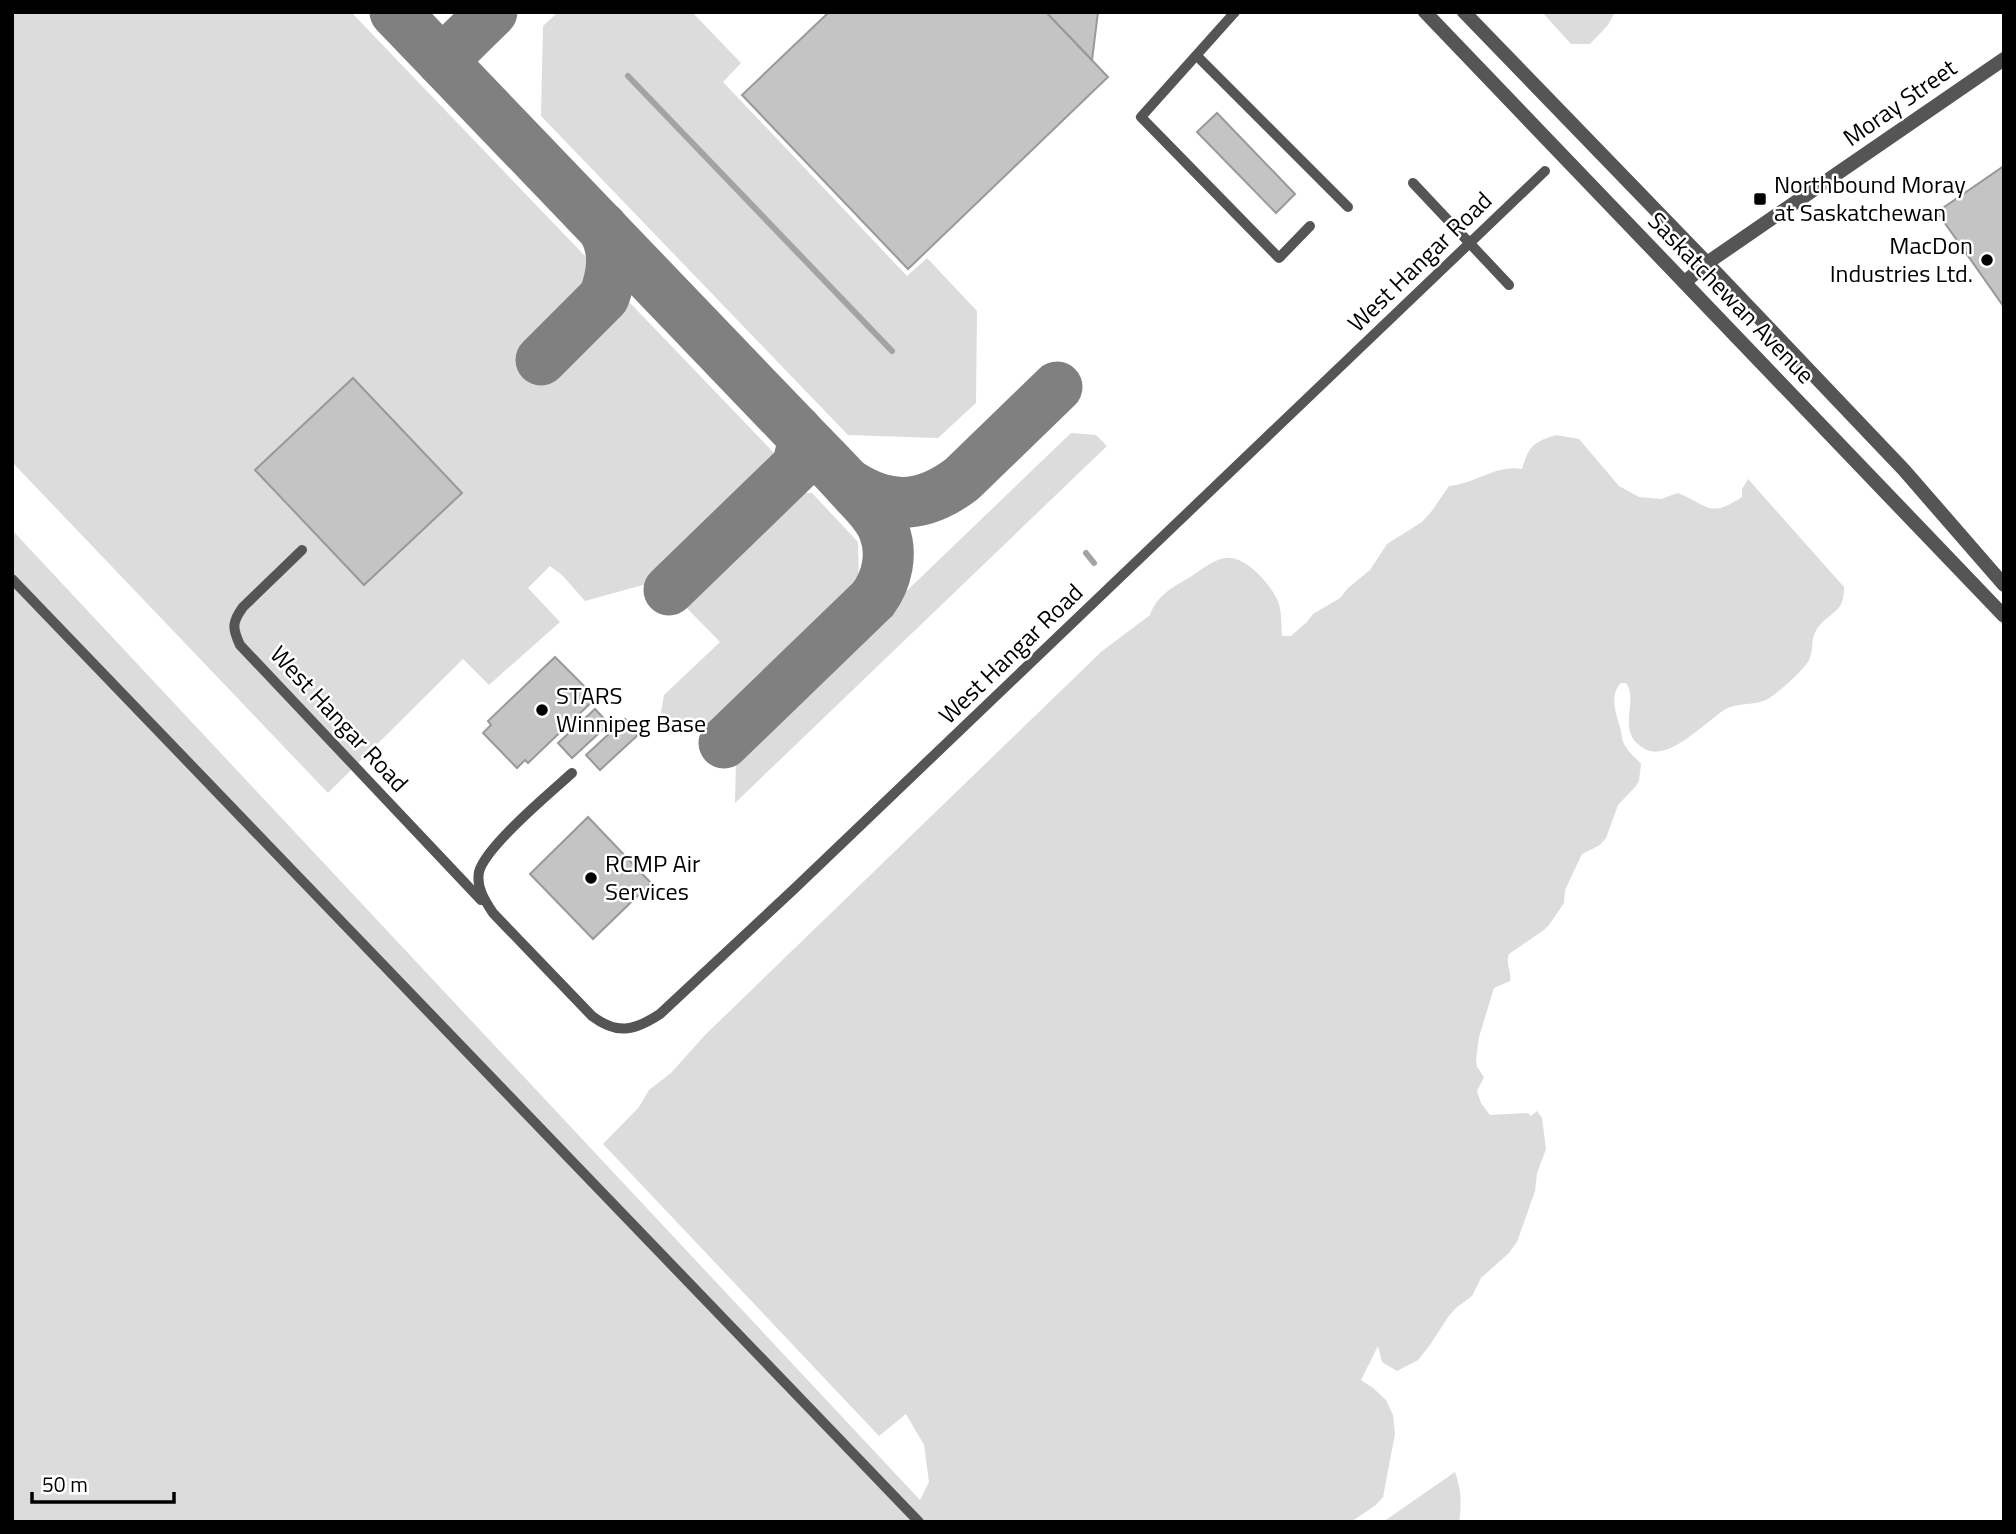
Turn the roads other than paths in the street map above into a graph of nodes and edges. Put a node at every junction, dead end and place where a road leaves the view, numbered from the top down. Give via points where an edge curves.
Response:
1 (1235, 12) edge
2 (1425, 12) edge
3 (1464, 12) edge
4 (1198, 56) junction
5 (2004, 59) edge
6 (1545, 171) dead end
7 (1413, 183) dead end
8 (1348, 207) dead end
9 (1310, 226) dead end
10 (1471, 243) junction
11 (1707, 263) junction
12 (1685, 282) junction
13 (1509, 285) dead end
14 (302, 550) dead end
15 (12, 579) edge
16 (2004, 585) edge
17 (2004, 616) edge
18 (572, 773) dead end
19 (493, 913) junction
20 (919, 1522) edge

1 - 4 lane
2 - 12 street, Saskatchewan Avenue
3 - 11 street, Saskatchewan Avenue
4 - 8 lane
4 - 9 lane via 1141,117 1279,258
5 - 11 street, Moray Street
6 - 10 lane, West Hangar Road
7 - 10 lane
10 - 13 lane
10 - 19 lane, West Hangar Road via 660,1014 631,1028 604,1025
11 - 12 street, Moray Street
11 - 16 street, Saskatchewan Avenue via 1904,470
12 - 17 street, Saskatchewan Avenue
14 - 19 lane, West Hangar Road via 235,617 233,631 240,645
15 - 20 lane
18 - 19 lane, West Hangar Road via 484,860 478,880

